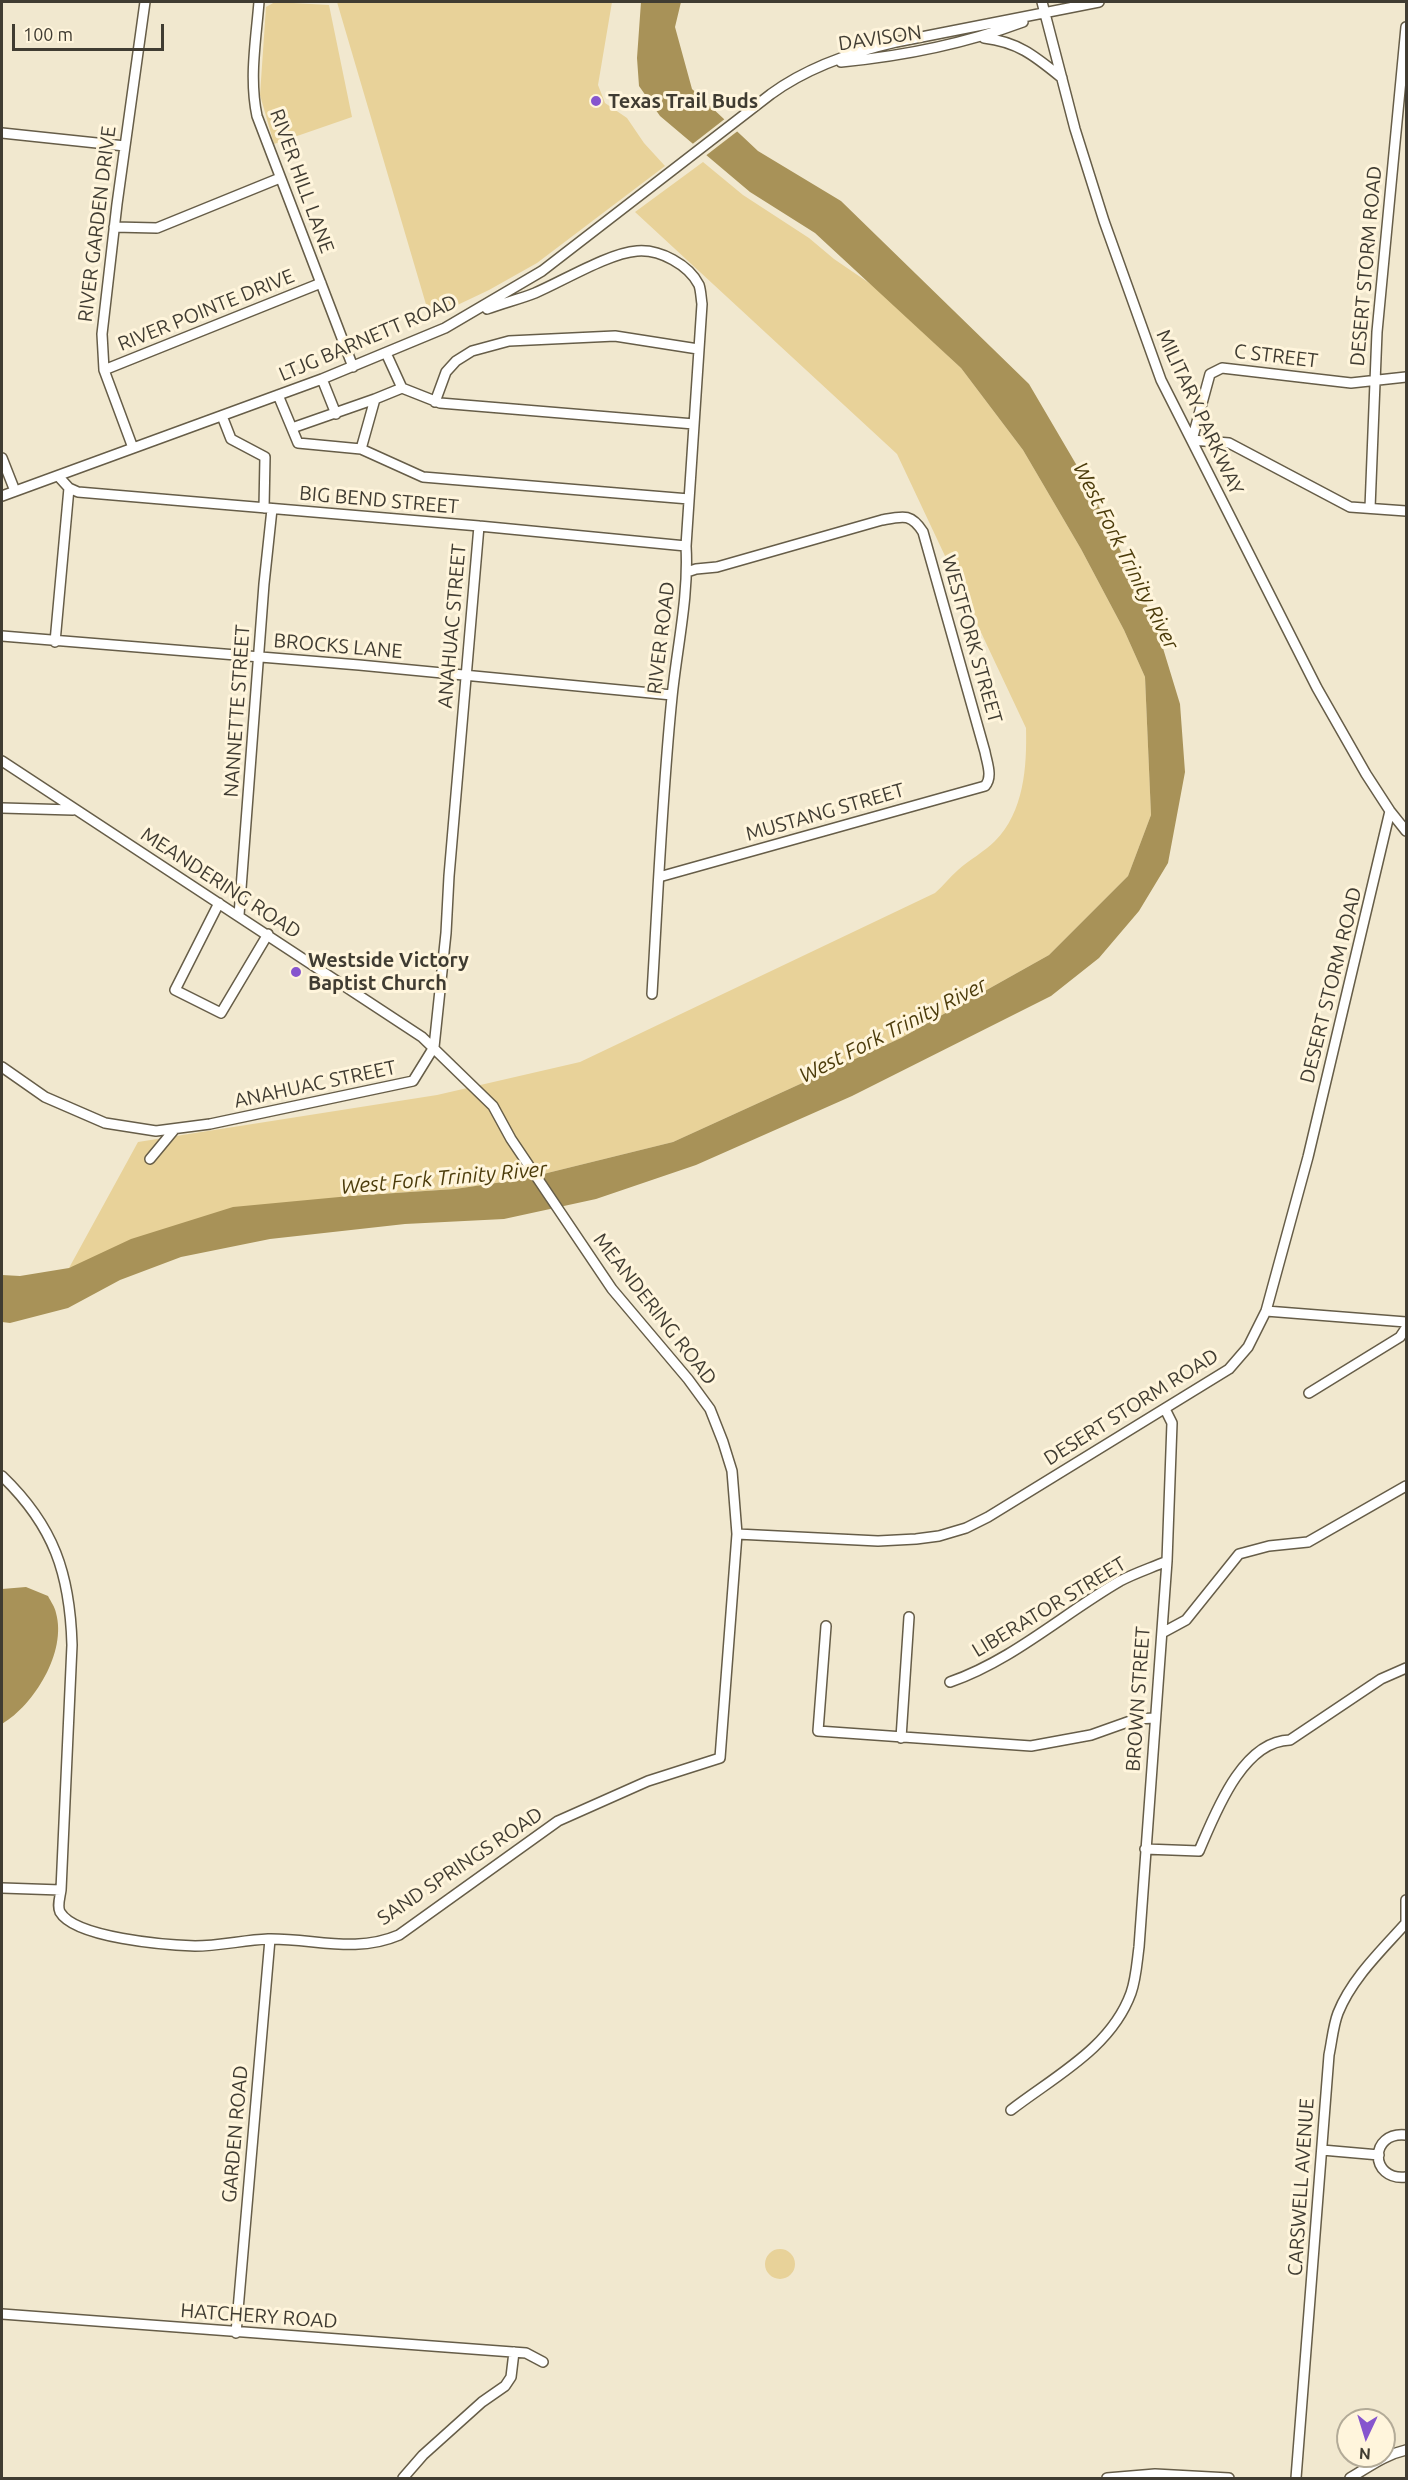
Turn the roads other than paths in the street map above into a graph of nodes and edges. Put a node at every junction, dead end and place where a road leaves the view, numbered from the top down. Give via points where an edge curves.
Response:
1 (145, 2) edge
2 (259, 2) edge
3 (1042, 2) edge
4 (1099, 2) edge
5 (1045, 13) junction
6 (1407, 27) edge
7 (982, 37) junction
8 (829, 63) junction
9 (1062, 78) junction
10 (2, 134) edge
11 (125, 146) junction
12 (280, 178) junction
13 (114, 227) junction
14 (321, 284) junction
15 (473, 313) junction
16 (698, 350) junction
17 (386, 353) junction
18 (353, 367) junction
19 (104, 370) junction
20 (1407, 377) edge
21 (1374, 379) junction
22 (322, 380) junction
23 (402, 388) junction
24 (278, 395) junction
25 (375, 399) junction
26 (435, 402) junction
27 (336, 414) junction
28 (222, 416) junction
29 (694, 424) junction
30 (292, 428) junction
31 (1192, 440) junction
32 (133, 448) junction
33 (361, 449) junction
34 (2, 458) edge
35 (59, 477) junction
36 (69, 488) junction
37 (15, 492) junction
38 (2, 496) edge
39 (689, 499) junction
40 (268, 508) junction
41 (1370, 508) junction
42 (1407, 511) edge
43 (479, 526) junction
44 (686, 546) junction
45 (687, 572) junction
46 (2, 636) edge
47 (55, 642) junction
48 (258, 657) junction
49 (466, 675) junction
50 (672, 696) junction
51 (2, 761) edge
52 (989, 770) joint
53 (2, 808) edge
54 (75, 810) junction
55 (1390, 811) junction
56 (1407, 831) edge
57 (659, 877) junction
58 (219, 903) junction
59 (239, 915) junction
60 (268, 934) junction
61 (652, 994) dead end
62 (434, 1047) junction
63 (2, 1067) edge
64 (174, 1130) junction
65 (150, 1158) dead end
66 (1266, 1311) junction
67 (1407, 1322) edge
68 (1407, 1328) edge
69 (1308, 1393) dead end
70 (1165, 1409) junction
71 (2, 1476) edge
72 (1407, 1486) edge
73 (737, 1534) junction
74 (1167, 1561) junction
75 (909, 1617) dead end
76 (826, 1626) dead end
77 (1162, 1633) junction
78 (1407, 1668) edge
79 (950, 1682) dead end
80 (1155, 1718) junction
81 (901, 1738) junction
82 (720, 1758) joint
83 (1145, 1849) junction
84 (2, 1888) edge
85 (61, 1890) junction
86 (1407, 1900) edge
87 (1406, 1923) edge
88 (270, 1939) junction
89 (1011, 2110) dead end
90 (1407, 2135) edge
91 (1322, 2150) junction
92 (1378, 2156) junction
93 (1407, 2177) edge
94 (2, 2314) edge
95 (236, 2332) junction
96 (514, 2352) junction
97 (543, 2362) dead end
98 (1407, 2450) edge
99 (403, 2478) edge
100 (1107, 2478) edge
101 (1229, 2478) edge
102 (1296, 2478) edge
103 (1350, 2478) edge

1 - 11 street, RIVER GARDEN DRIVE
2 - 12 street, RIVER HILL LANE via 253,97
3 - 5 street, MILITARY PARKWAY
4 - 5 street, DAVISON
5 - 7 street, DAVISON
5 - 8 street, DAVISON via 896,42
5 - 9 street, MILITARY PARKWAY
6 - 21 street, DESERT STORM ROAD
7 - 8 street, DAVISON via 900,55
7 - 9 street via 1026,50
8 - 15 street, LTJG BARNETT ROAD via 786,83 542,271
9 - 31 street, MILITARY PARKWAY via 1104,221 1146,343
10 - 11 street
11 - 13 street, RIVER GARDEN DRIVE
12 - 13 street via 157,228
12 - 14 street, RIVER HILL LANE
13 - 19 street, RIVER GARDEN DRIVE via 102,334
14 - 18 street, RIVER HILL LANE
14 - 19 street, RIVER POINTE DRIVE
15 - 16 street, RIVER ROAD via 533,293 599,263 648,251 680,265 699,287 702,304
15 - 17 street, LTJG BARNETT ROAD
16 - 26 street via 615,336 509,341 472,351 456,361 446,372
16 - 29 street, RIVER ROAD
17 - 18 street, LTJG BARNETT ROAD
17 - 23 street
18 - 22 street, LTJG BARNETT ROAD
19 - 32 street, RIVER GARDEN DRIVE
20 - 21 street, C STREET
21 - 31 street, C STREET via 1351,383 1222,368 1210,374
21 - 41 street, DESERT STORM ROAD
22 - 24 street, LTJG BARNETT ROAD
22 - 27 street
23 - 25 street
23 - 26 street
24 - 28 street, LTJG BARNETT ROAD
24 - 30 street
25 - 27 street
25 - 33 street
26 - 29 street
27 - 30 street
28 - 32 street, LTJG BARNETT ROAD
28 - 40 street, NANNETTE STREET via 231,439 265,457
29 - 39 street, RIVER ROAD
30 - 33 street via 298,443
31 - 41 street via 1229,442 1350,507
31 - 55 street, MILITARY PARKWAY via 1317,688
32 - 35 street, LTJG BARNETT ROAD
33 - 39 street via 423,477
34 - 37 street
35 - 36 street
35 - 37 street, LTJG BARNETT ROAD
36 - 40 street, BIG BEND STREET via 78,492
36 - 47 street
37 - 38 street, LTJG BARNETT ROAD
39 - 44 street, RIVER ROAD
40 - 43 street, BIG BEND STREET
40 - 48 street, NANNETTE STREET
41 - 42 street
43 - 44 street, BIG BEND STREET
43 - 49 street, ANAHUAC STREET
44 - 45 street, RIVER ROAD
45 - 50 street, RIVER ROAD
45 - 52 street, WESTFORK STREET via 895,517 915,520 923,532
46 - 47 street, BROCKS LANE
47 - 48 street, BROCKS LANE
48 - 49 street, BROCKS LANE
48 - 59 street, NANNETTE STREET
49 - 50 street, BROCKS LANE
49 - 62 street, ANAHUAC STREET
50 - 57 street, RIVER ROAD
51 - 54 street, MEANDERING ROAD
52 - 57 street, MUSTANG STREET via 985,786
53 - 54 street
54 - 58 street, MEANDERING ROAD
55 - 56 street, MILITARY PARKWAY
55 - 66 street, DESERT STORM ROAD
57 - 61 street, RIVER ROAD
58 - 59 street, MEANDERING ROAD
58 - 60 street via 176,990 221,1013
59 - 60 street, MEANDERING ROAD
60 - 62 street, MEANDERING ROAD
62 - 64 street, ANAHUAC STREET via 413,1081
62 - 73 street, MEANDERING ROAD via 493,1106 612,1289 710,1409 732,1472
63 - 64 street, ANAHUAC STREET via 45,1097 105,1123 138,1130
64 - 65 street
66 - 67 street
66 - 70 street, DESERT STORM ROAD via 1248,1347 1229,1369
68 - 69 street via 1400,1337
70 - 73 street, DESERT STORM ROAD via 988,1517 939,1536 878,1541
70 - 74 street, BROWN STREET via 1172,1423
71 - 85 street, SAND SPRINGS ROAD via 51,1541 61,1561 71,1607
72 - 77 street via 1308,1542 1239,1554 1186,1620
73 - 82 street, MEANDERING ROAD
74 - 77 street, BROWN STREET
74 - 79 street, LIBERATOR STREET via 1121,1581 1001,1660
75 - 81 street
76 - 81 street via 818,1731
77 - 80 street, BROWN STREET
78 - 83 street via 1381,1679 1290,1740 1277,1740 1254,1756 1223,1796 1199,1851
80 - 81 street via 1136,1719 1091,1735 1031,1746
80 - 83 street, BROWN STREET
82 - 88 street, SAND SPRINGS ROAD via 648,1780 558,1821 399,1935 385,1941 340,1946
83 - 89 street, BROWN STREET via 1138,1947 1131,1992 1121,2014 1105,2038
84 - 85 street
85 - 88 street, SAND SPRINGS ROAD via 59,1911 70,1923 113,1938 195,1946
86 - 87 street
87 - 91 street, CARSWELL AVENUE via 1359,1977 1338,2014 1329,2055
88 - 95 street, GARDEN ROAD
90 - 92 street via 1386,2139
91 - 92 street
91 - 102 street, CARSWELL AVENUE
92 - 93 street via 1385,2172
94 - 95 street, HATCHERY ROAD
95 - 96 street, HATCHERY ROAD
96 - 97 street, HATCHERY ROAD
96 - 99 street via 511,2378 505,2386 423,2455
98 - 103 street via 1392,2453
100 - 101 street via 1155,2474

